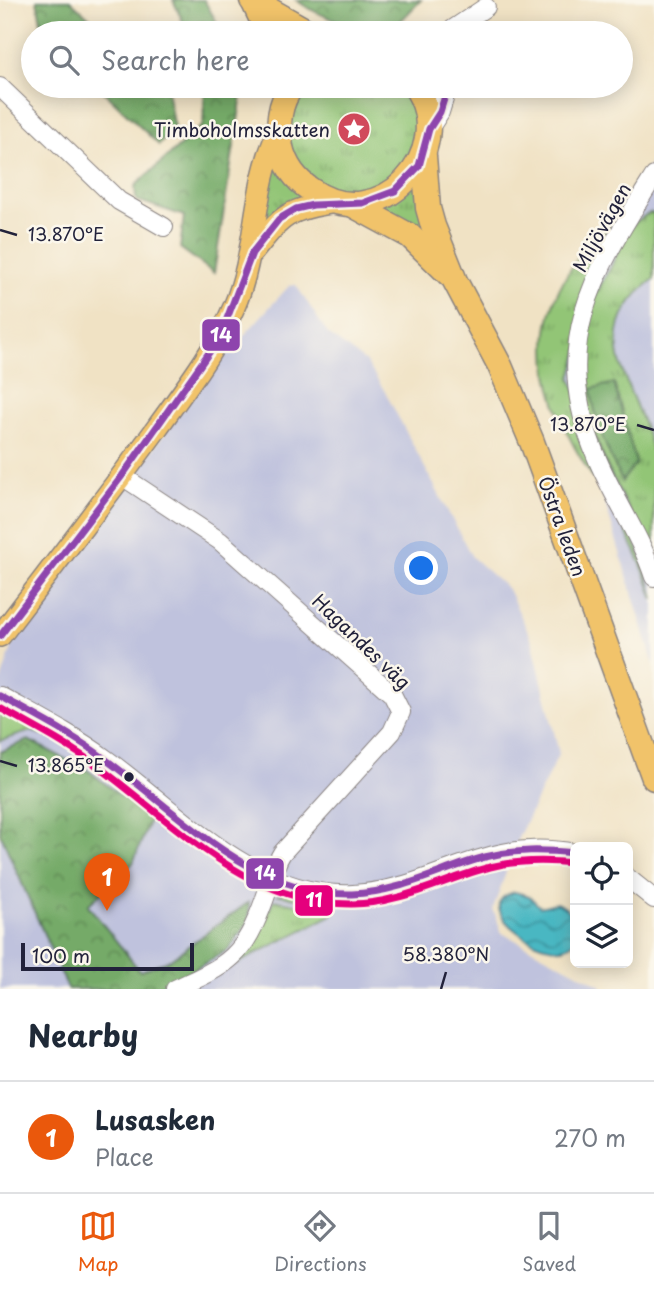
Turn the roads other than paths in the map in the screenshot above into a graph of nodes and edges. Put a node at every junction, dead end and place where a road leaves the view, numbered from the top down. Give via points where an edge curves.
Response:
1 (253, 1) edge
2 (488, 3) edge
3 (262, 21) edge
4 (289, 21) edge
5 (463, 21) edge
6 (480, 21) edge
7 (0, 87) edge
8 (283, 98) edge
9 (421, 98) edge
10 (444, 98) edge
11 (429, 129) junction
12 (278, 133) junction
13 (424, 156) junction
14 (654, 176) edge
15 (344, 203) junction
16 (164, 227) dead end
17 (252, 253) junction
18 (455, 281) junction
19 (122, 476) junction
20 (654, 577) edge
21 (0, 636) edge
22 (0, 696) edge
23 (654, 778) edge
24 (570, 852) edge
25 (271, 876) junction
26 (633, 882) edge
27 (654, 899) edge
28 (175, 989) edge

1 - 3 highway
1 - 4 highway
2 - 5 street
2 - 6 street
7 - 16 street via 119,201
8 - 12 highway
9 - 11 highway
10 - 11 street
11 - 13 highway
12 - 15 highway, Östra leden via 290,169 310,190
12 - 17 main road via 270,149
13 - 15 highway via 412,176 395,191 374,201
13 - 18 highway, Östra leden via 428,208
14 - 20 street, Miljövägen via 599,268 581,323 576,367 583,422
15 - 17 main road via 296,209 279,219
15 - 18 highway, Östra leden via 410,236
17 - 19 main road via 220,337
18 - 23 highway, Östra leden via 500,366 532,442
19 - 21 main road
19 - 25 street, Hagandes väg via 220,541 399,702 401,712 392,732 282,853
22 - 25 street via 79,740 200,835 234,859
24 - 25 street via 509,849 396,887 352,894
25 - 28 street via 252,933 241,950 221,966
26 - 27 street

